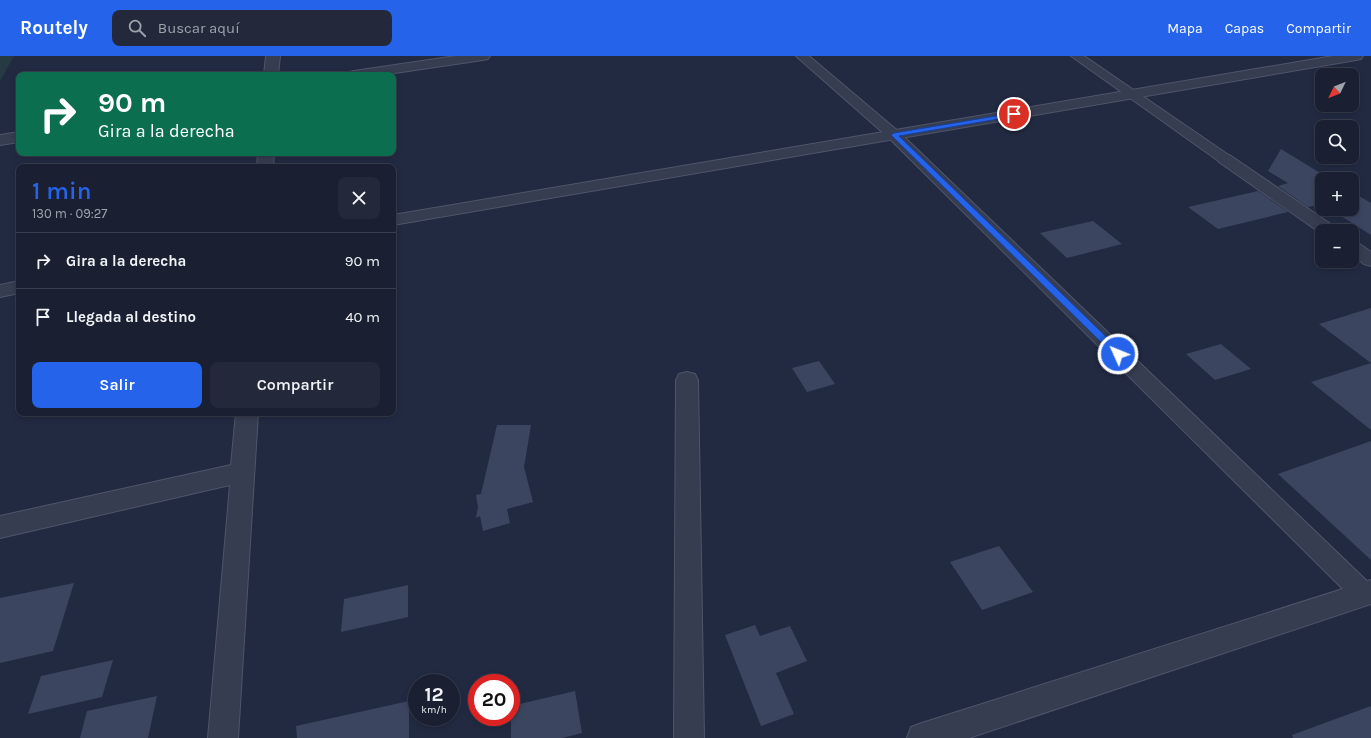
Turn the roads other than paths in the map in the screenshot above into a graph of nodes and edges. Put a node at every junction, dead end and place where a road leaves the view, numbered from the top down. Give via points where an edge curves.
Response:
1 (273, 56) edge
2 (483, 56) edge
3 (802, 56) edge
4 (1077, 56) edge
5 (1356, 56) edge
6 (271, 72) edge
7 (374, 72) edge
8 (1133, 94) junction
9 (894, 135) junction
10 (16, 138) edge
11 (0, 140) edge
12 (1225, 159) joint
13 (396, 219) edge
14 (1319, 224) edge
15 (1359, 252) edge
16 (1371, 260) edge
17 (16, 287) edge
18 (0, 290) edge
19 (687, 380) dead end
20 (247, 416) edge
21 (242, 472) junction
22 (0, 527) edge
23 (1367, 593) edge
24 (223, 738) edge
25 (689, 738) edge
26 (922, 738) edge

1 - 6 street
2 - 7 street
3 - 9 lane
4 - 8 lane
5 - 8 street
8 - 9 street
8 - 12 lane
9 - 13 street
9 - 23 lane
10 - 11 street
12 - 14 street
15 - 16 street
17 - 18 street
19 - 25 street
20 - 21 street
21 - 22 street
21 - 24 street
23 - 26 street

